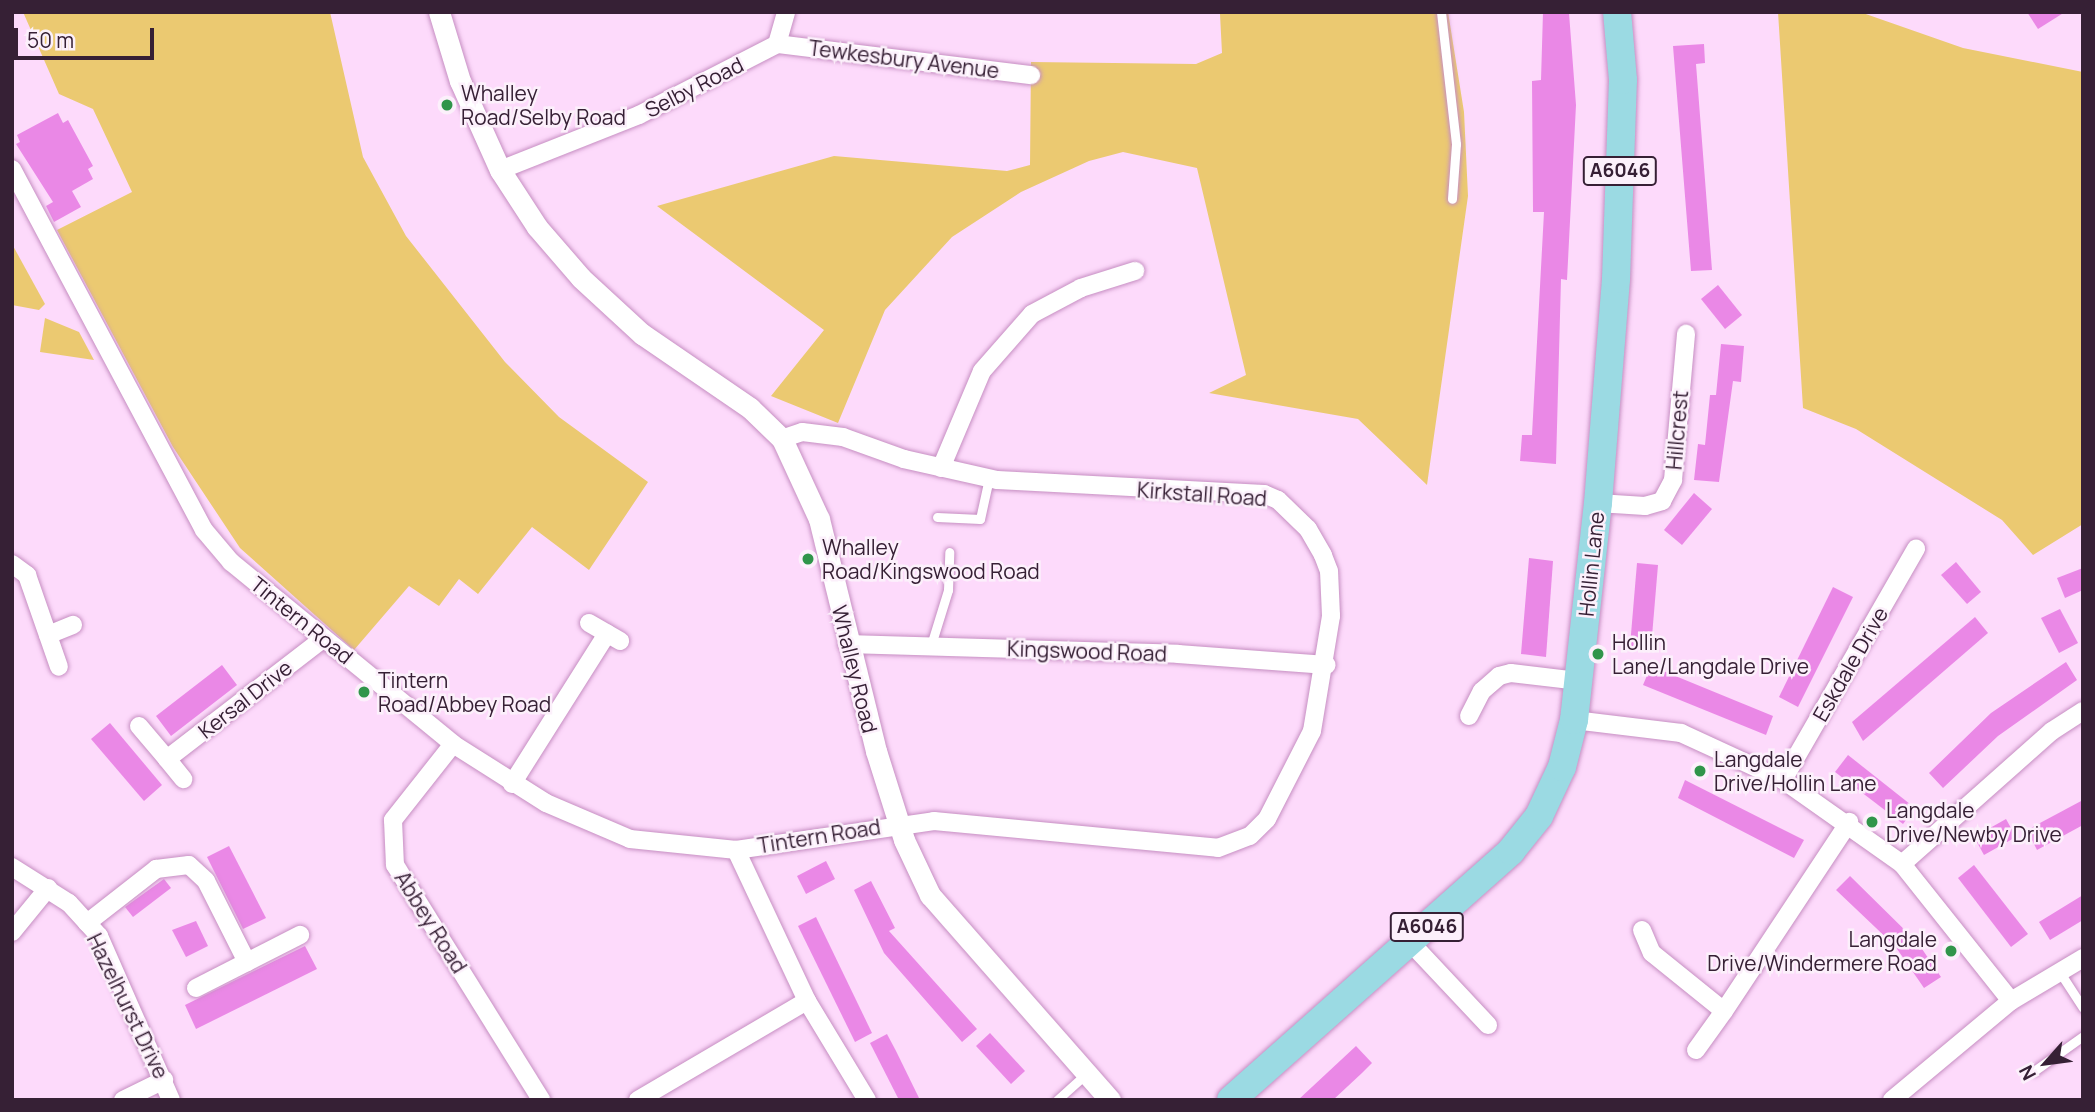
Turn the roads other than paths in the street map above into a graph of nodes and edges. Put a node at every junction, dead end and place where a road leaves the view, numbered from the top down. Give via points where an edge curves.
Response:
1 (439, 12) edge
2 (786, 12) edge
3 (1441, 12) edge
4 (1617, 12) edge
5 (777, 44) junction
6 (1031, 75) dead end
7 (12, 169) edge
8 (500, 170) junction
9 (1452, 199) dead end
10 (1135, 271) dead end
11 (1686, 334) dead end
12 (782, 439) junction
13 (942, 468) junction
14 (989, 478) junction
15 (1598, 503) junction
16 (937, 517) dead end
17 (1916, 549) dead end
18 (949, 552) dead end
19 (12, 564) edge
20 (589, 623) dead end
21 (73, 625) dead end
22 (48, 635) junction
23 (324, 638) junction
24 (847, 644) junction
25 (930, 646) junction
26 (1327, 665) junction
27 (59, 667) dead end
28 (1578, 681) junction
29 (2083, 711) edge
30 (1469, 716) dead end
31 (1574, 720) junction
32 (139, 726) dead end
33 (453, 744) junction
34 (167, 759) junction
35 (183, 779) dead end
36 (1783, 780) junction
37 (512, 784) junction
38 (1849, 822) junction
39 (898, 823) junction
40 (736, 850) junction
41 (1902, 864) junction
42 (12, 867) edge
43 (48, 888) junction
44 (87, 923) junction
45 (1642, 930) dead end
46 (12, 932) edge
47 (300, 935) dead end
48 (1410, 943) junction
49 (2083, 958) edge
50 (247, 962) junction
51 (2059, 971) junction
52 (196, 988) dead end
53 (807, 1001) junction
54 (2011, 1001) junction
55 (2083, 1008) edge
56 (1724, 1011) junction
57 (1488, 1025) dead end
58 (2083, 1036) edge
59 (1696, 1050) dead end
60 (2034, 1071) dead end
61 (1086, 1074) junction
62 (164, 1080) junction
63 (123, 1100) edge
64 (171, 1100) edge
65 (541, 1100) edge
66 (638, 1100) edge
67 (867, 1100) edge
68 (1057, 1100) edge
69 (1110, 1100) edge
70 (1231, 1100) edge
71 (1892, 1100) edge

1 - 8 street, Whalley Road via 460,80
2 - 5 street
3 - 9 lane via 1456,144
4 - 15 main road, Hollin Lane / A6046 via 1623,80 1617,266
5 - 6 street, Tewkesbury Avenue
5 - 8 street, Selby Road via 639,115
7 - 23 street, Tintern Road via 204,530 231,562
8 - 12 street, Whalley Road via 537,227 580,278 642,334 750,408
10 - 13 street via 1081,288 1032,314 982,371
11 - 15 street, Hillcrest via 1673,480 1662,500 1644,506
12 - 13 street, Kirkstall Road via 802,432 843,437
12 - 24 street, Whalley Road via 819,519
13 - 14 street, Kirkstall Road
14 - 16 lane via 980,519
14 - 26 street, Kirkstall Road via 1264,494 1278,500 1308,529 1329,571
15 - 28 main road, Hollin Lane / A6046
17 - 36 street, Eskdale Drive
18 - 25 lane via 948,590
19 - 22 street via 27,575
20 - 37 street via 613,637
21 - 22 street
22 - 27 street
23 - 33 street, Tintern Road
23 - 34 street, Kersal Drive
24 - 25 street, Kingswood Road
24 - 39 street, Whalley Road
25 - 26 street, Kingswood Road
26 - 39 street, Kirkstall Road via 1312,731 1295,773 1268,819 1235,844 1202,849 951,822
28 - 30 street via 1511,673 1499,676 1482,691
28 - 31 main road, Hollin Lane / A6046
29 - 41 street via 2052,730
31 - 36 street via 1681,733
31 - 48 main road, Hollin Lane / A6046 via 1562,767 1539,816 1511,851
32 - 34 street
33 - 37 street, Tintern Road
33 - 65 street, Abbey Road via 393,820 395,865
34 - 35 street
36 - 38 street
37 - 40 street, Tintern Road via 630,839
38 - 41 street
38 - 56 street
39 - 40 street, Tintern Road
39 - 61 street, Whalley Road via 943,916
40 - 53 street
41 - 54 street
42 - 43 street, Hazelhurst Drive
43 - 44 street, Hazelhurst Drive
43 - 46 street
44 - 50 street via 156,869 189,865 206,881
44 - 62 street, Hazelhurst Drive via 99,936
45 - 56 street via 1652,953
47 - 50 street
48 - 57 street
48 - 70 main road, Hollin Lane / A6046
49 - 51 street
50 - 52 street
51 - 54 street
51 - 55 lane
53 - 66 street
53 - 67 street
54 - 71 street
56 - 59 street
58 - 60 lane
61 - 68 lane
61 - 69 street, Whalley Road
62 - 63 street
62 - 64 street, Hazelhurst Drive

